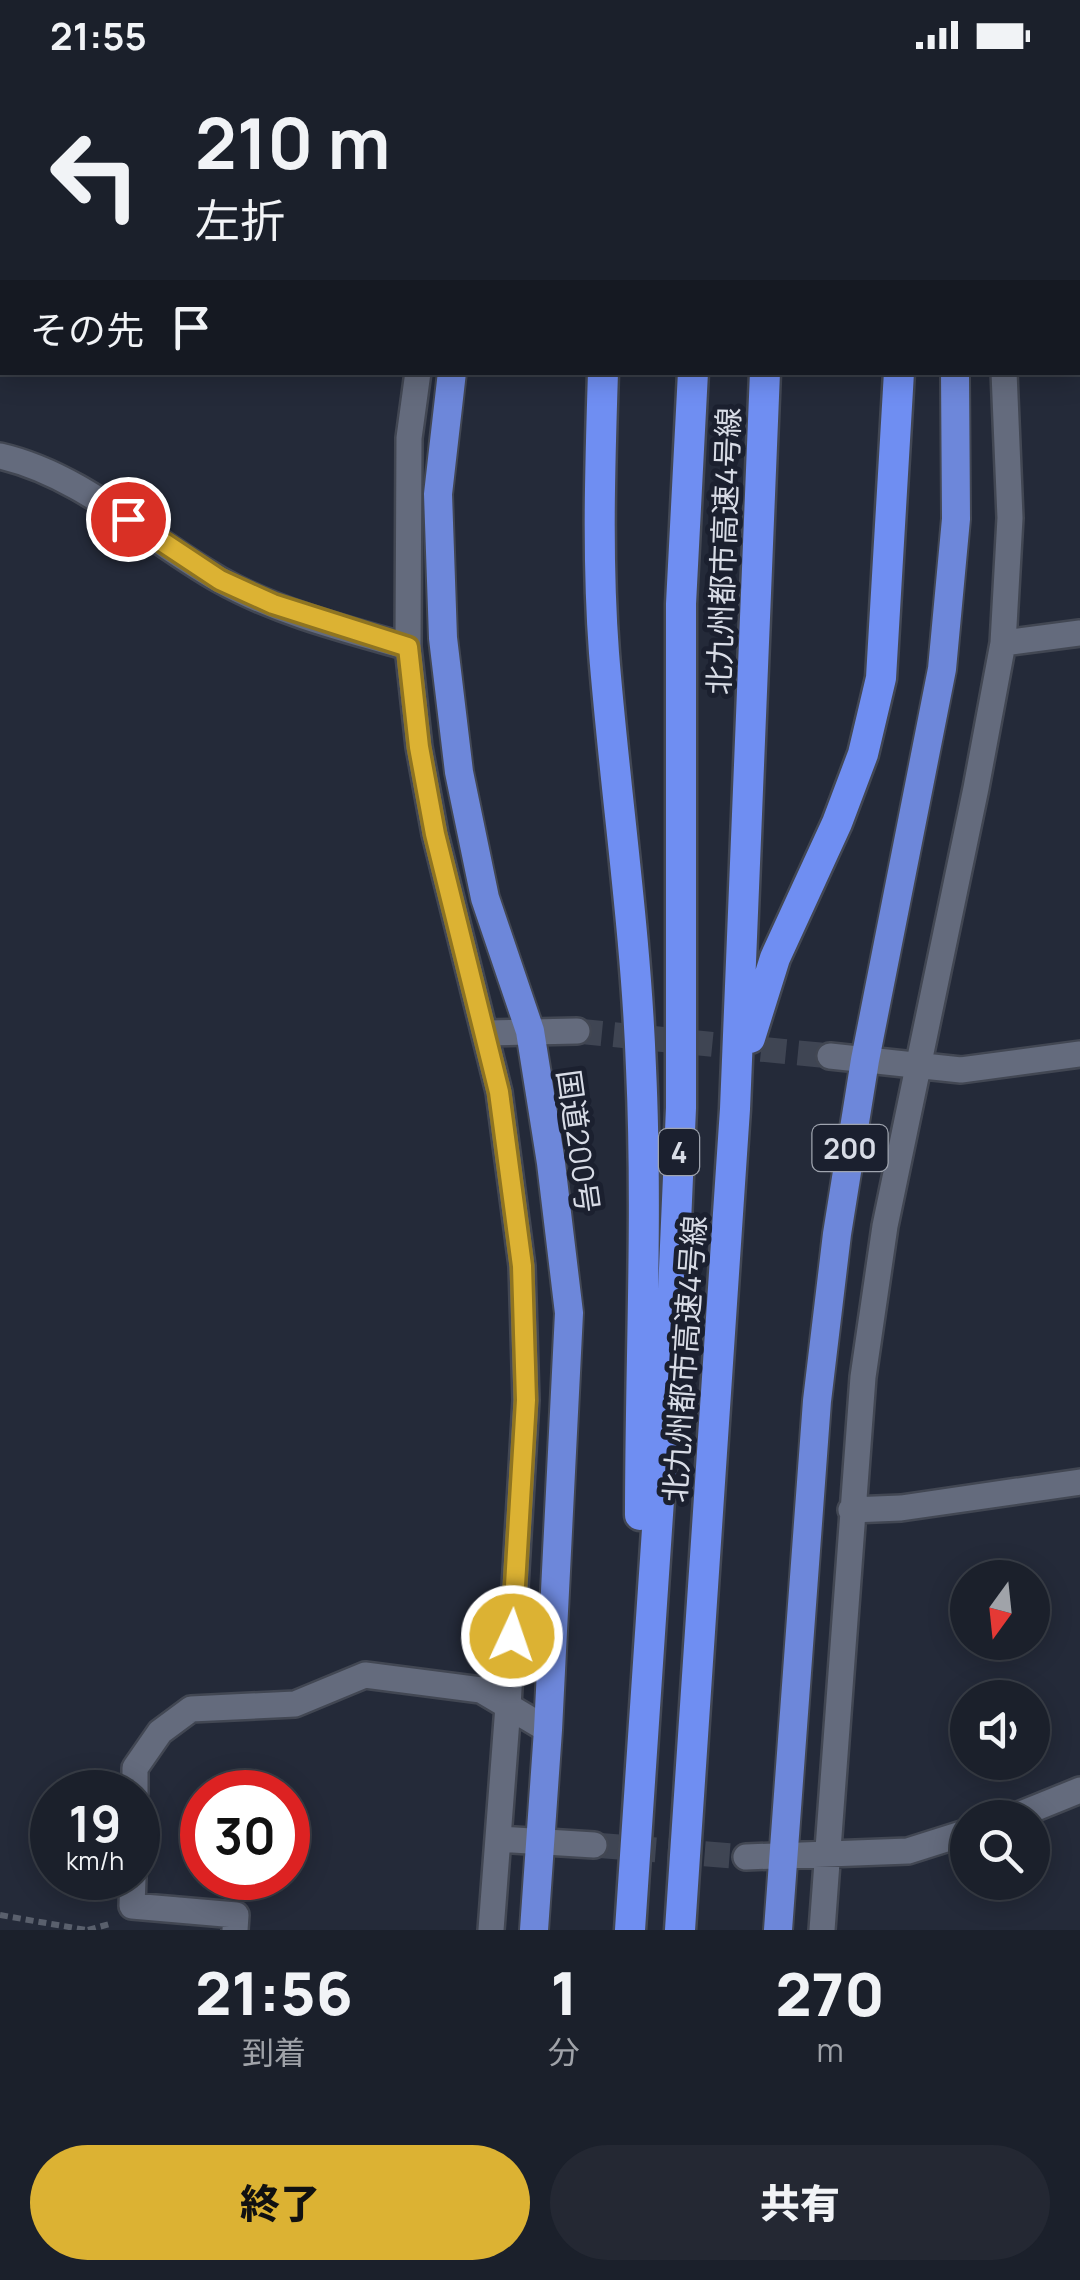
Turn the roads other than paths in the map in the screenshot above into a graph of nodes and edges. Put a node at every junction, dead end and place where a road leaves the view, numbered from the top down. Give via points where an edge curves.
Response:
1 (418, 375) edge
2 (452, 375) edge
3 (604, 375) edge
4 (693, 375) edge
5 (766, 375) edge
6 (899, 375) edge
7 (955, 375) edge
8 (1004, 375) edge
9 (0, 456) edge
10 (1080, 632) edge
11 (1003, 642) junction
12 (408, 647) junction
13 (530, 1031) junction
14 (577, 1031) tunnel mouth
15 (487, 1033) junction
16 (1080, 1054) edge
17 (830, 1056) tunnel mouth
18 (865, 1060) junction
19 (916, 1067) junction
20 (735, 1109) junction
21 (1080, 1482) edge
22 (851, 1510) junction
23 (508, 1706) junction
24 (548, 1730) junction
25 (135, 1770) edge
26 (641, 1784) junction
27 (1080, 1790) edge
28 (1050, 1802) edge
29 (950, 1838) edge
30 (498, 1839) junction
31 (539, 1842) junction
32 (594, 1845) tunnel mouth
33 (828, 1854) junction
34 (746, 1857) tunnel mouth
35 (784, 1857) junction
36 (132, 1900) edge
37 (235, 1930) edge
38 (491, 1930) edge
39 (534, 1930) edge
40 (630, 1930) edge
41 (680, 1930) edge
42 (778, 1930) edge
43 (822, 1930) edge

1 - 12 street via 409,438
2 - 13 highway, 国道200号 via 438,494 445,657 485,898
3 - 26 highway via 604,649 642,1069
4 - 26 highway, 北九州都市高速4号線 / 4 via 681,604 681,1108
5 - 20 highway, 北九州都市高速4号線 / 4
6 - 20 highway via 891,544 864,754 775,958
7 - 18 highway, 200 via 956,520 942,669
8 - 11 street via 1010,518
9 - 12 street via 34,464 220,580
10 - 11 street
11 - 19 street
12 - 15 street via 435,834
13 - 14 street
13 - 15 street
13 - 24 highway, 国道200号 via 568,1313
15 - 23 street via 522,1266 526,1400
16 - 19 street via 961,1070
17 - 18 street
18 - 19 street
18 - 35 highway, 200 via 816,1401
19 - 22 street via 876,1282
20 - 41 highway, 北九州都市高速4号線 / 4
21 - 22 street
22 - 33 street
23 - 24 street
23 - 25 street via 480,1690 365,1674 295,1704 191,1709 160,1732
23 - 30 street
24 - 31 highway, 国道200号
26 - 40 highway, 北九州都市高速4号線 / 4
27 - 28 street
29 - 33 street via 908,1851
30 - 31 street
30 - 38 street
31 - 32 street
31 - 39 highway, 国道200号
33 - 35 street
33 - 43 street
34 - 35 street
35 - 42 highway, 200
36 - 37 street via 132,1906 236,1915

